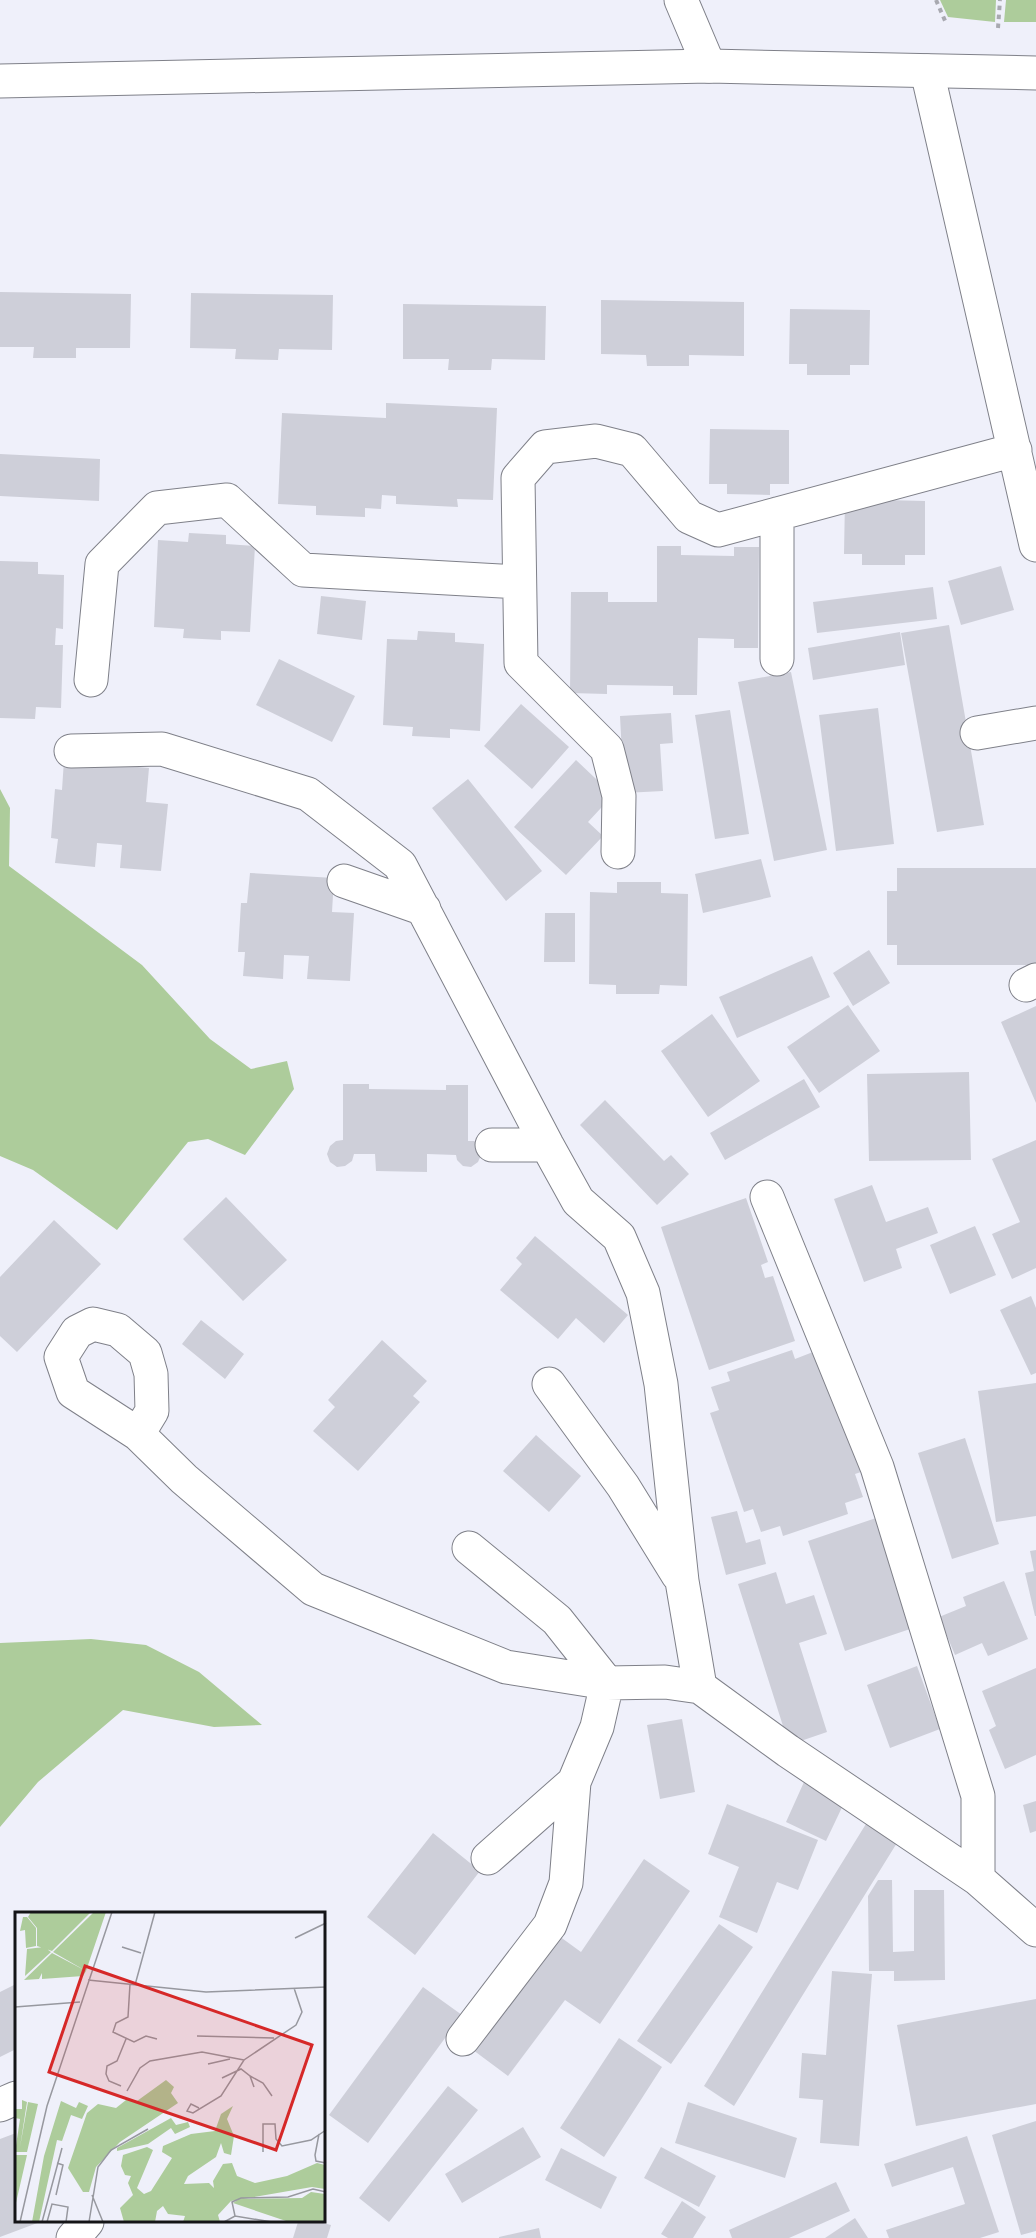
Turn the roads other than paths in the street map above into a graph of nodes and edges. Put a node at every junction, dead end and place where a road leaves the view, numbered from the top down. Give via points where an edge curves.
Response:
1 (681, 0) edge
2 (710, 66) junction
3 (927, 71) junction
4 (1036, 73) edge
5 (0, 81) edge
6 (1015, 450) junction
7 (1031, 496) edge
8 (777, 514) junction
9 (1036, 545) edge
10 (519, 582) junction
11 (777, 659) dead end
12 (91, 680) dead end
13 (1036, 723) edge
14 (977, 733) dead end
15 (71, 751) dead end
16 (618, 852) dead end
17 (344, 881) dead end
18 (424, 909) junction
19 (492, 1145) dead end
20 (547, 1145) junction
21 (767, 1197) dead end
22 (549, 1384) dead end
23 (138, 1434) dead end
24 (469, 1548) dead end
25 (682, 1581) junction
26 (608, 1683) junction
27 (700, 1687) junction
28 (574, 1782) junction
29 (488, 1858) dead end
30 (978, 1879) junction
31 (1036, 1930) edge
32 (463, 2038) dead end
33 (15, 2098) edge
34 (0, 2105) edge
35 (86, 2223) edge
36 (73, 2238) edge

1 - 2 street
2 - 3 street
2 - 5 street
3 - 4 street
3 - 6 street
6 - 7 street
6 - 8 street
7 - 9 street
8 - 10 street via 718,530 688,517 632,450 596,441 545,447 518,478
8 - 11 street
10 - 12 street via 303,570 227,500 158,508 102,564
10 - 16 street via 521,663 607,749 619,796
13 - 14 street
15 - 18 street via 162,749 308,795 400,865
17 - 18 street
18 - 20 street
19 - 20 street
20 - 25 street via 578,1201 619,1237 643,1293 661,1384
21 - 30 street via 877,1467 978,1796
22 - 25 street via 623,1486
23 - 26 street via 184,1479 312,1589 506,1667
24 - 26 street via 557,1620
25 - 27 street
26 - 27 street via 665,1682
26 - 28 street via 597,1727
27 - 30 street
28 - 29 street
28 - 32 street via 566,1883 550,1925
30 - 31 street
33 - 34 street
35 - 36 street

